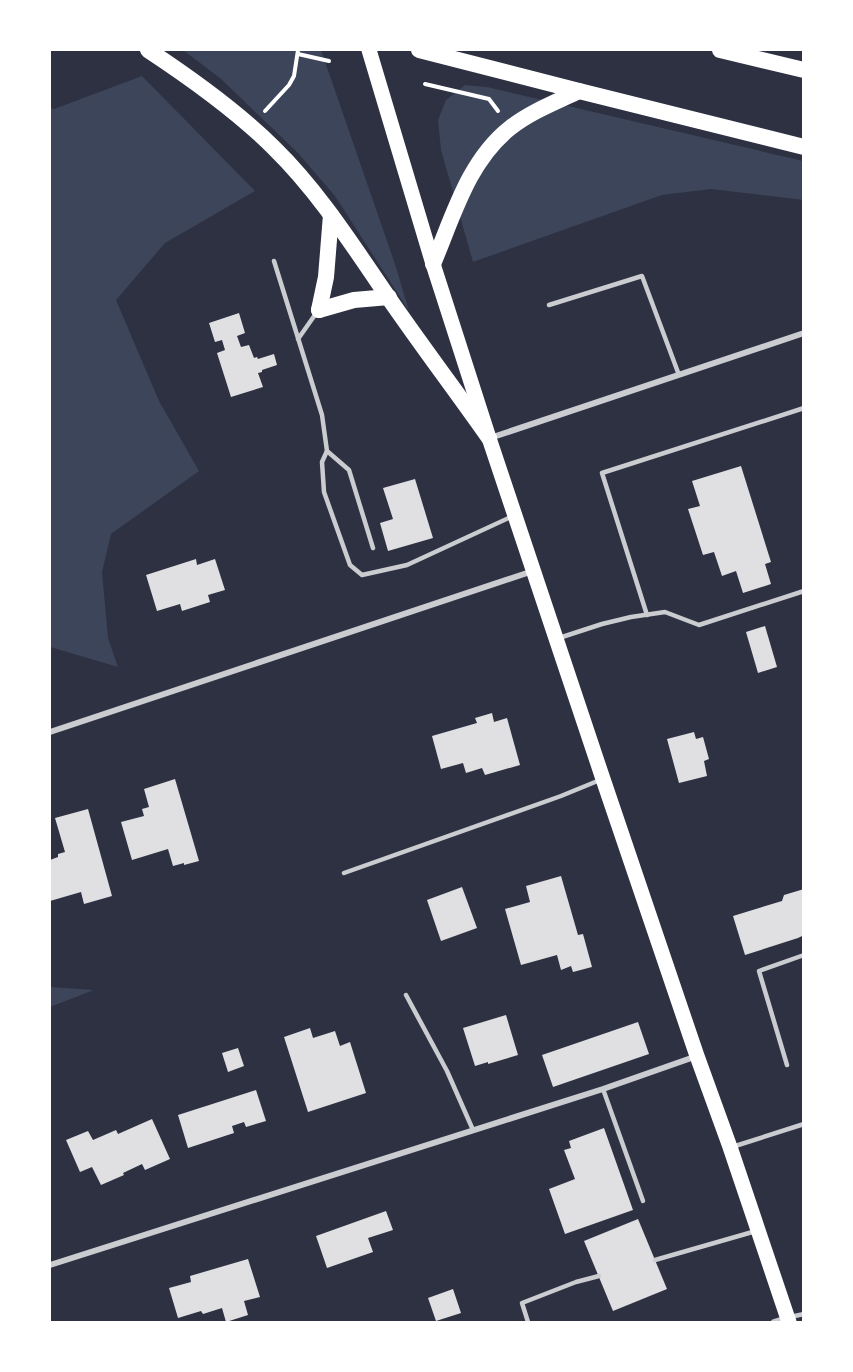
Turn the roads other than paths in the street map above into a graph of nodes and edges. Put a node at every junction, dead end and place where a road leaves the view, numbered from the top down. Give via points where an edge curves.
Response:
1 (148, 50) edge
2 (369, 50) edge
3 (419, 50) edge
4 (720, 50) edge
5 (804, 70) edge
6 (579, 91) junction
7 (804, 147) edge
8 (331, 215) junction
9 (274, 261) dead end
10 (433, 264) junction
11 (389, 297) junction
12 (549, 305) dead end
13 (319, 310) junction
14 (804, 333) edge
15 (298, 339) junction
16 (679, 375) junction
17 (804, 408) edge
18 (489, 438) junction
19 (327, 451) junction
20 (515, 515) junction
21 (373, 548) dead end
22 (534, 571) junction
23 (804, 591) edge
24 (647, 615) junction
25 (556, 639) junction
26 (50, 732) edge
27 (603, 779) junction
28 (344, 873) dead end
29 (804, 955) edge
30 (406, 995) dead end
31 (697, 1056) junction
32 (787, 1065) dead end
33 (603, 1089) junction
34 (804, 1124) edge
35 (473, 1130) junction
36 (730, 1147) junction
37 (643, 1201) dead end
38 (758, 1231) junction
39 (655, 1260) dead end
40 (50, 1265) edge
41 (598, 1276) dead end
42 (804, 1314) edge
43 (783, 1321) edge
44 (528, 1323) edge

1 - 8 highway via 251,126 276,149
2 - 10 main road
3 - 6 highway
4 - 5 highway
6 - 7 highway
6 - 10 highway via 528,116 498,139 464,189
8 - 11 highway
8 - 13 highway
9 - 15 lane
10 - 18 main road
11 - 13 highway via 354,300
11 - 18 highway
12 - 16 lane via 642,276
13 - 15 lane
14 - 16 street
15 - 19 lane via 322,415
16 - 18 street
17 - 24 lane via 602,473
18 - 20 main road
19 - 20 lane via 322,462 324,492 350,566 362,575 408,565
19 - 21 lane via 348,470
20 - 22 main road
22 - 25 main road
22 - 26 street
23 - 24 lane via 699,625 665,612
24 - 25 lane
25 - 27 main road
27 - 28 lane
27 - 31 main road
29 - 32 lane via 759,971
30 - 35 lane
31 - 33 street
31 - 36 main road
33 - 35 street
33 - 37 lane
34 - 36 lane
35 - 40 street
36 - 38 main road
38 - 39 lane
38 - 43 main road
41 - 44 lane via 522,1303
42 - 43 lane

